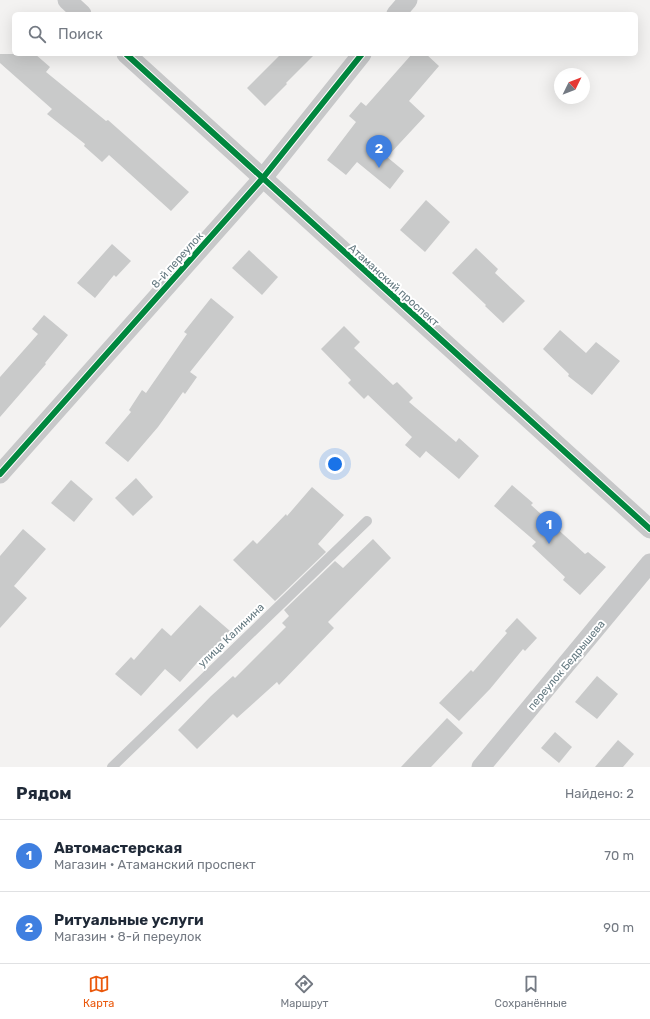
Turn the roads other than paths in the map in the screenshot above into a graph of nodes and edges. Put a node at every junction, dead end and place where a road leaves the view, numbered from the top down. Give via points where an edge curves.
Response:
1 (67, 0) edge
2 (408, 0) edge
3 (80, 12) edge
4 (398, 12) edge
5 (128, 56) edge
6 (360, 56) edge
7 (262, 179) junction
8 (0, 474) edge
9 (367, 521) dead end
10 (650, 529) edge
11 (650, 562) edge
12 (112, 767) edge
13 (481, 767) edge

1 - 3 street
2 - 4 street
5 - 7 street, Атаманский проспект
6 - 7 street, 8-й переулок
7 - 8 street, 8-й переулок
7 - 10 street, Атаманский проспект
9 - 12 lane, улица Калинина
11 - 13 street, переулок Бедрышева

